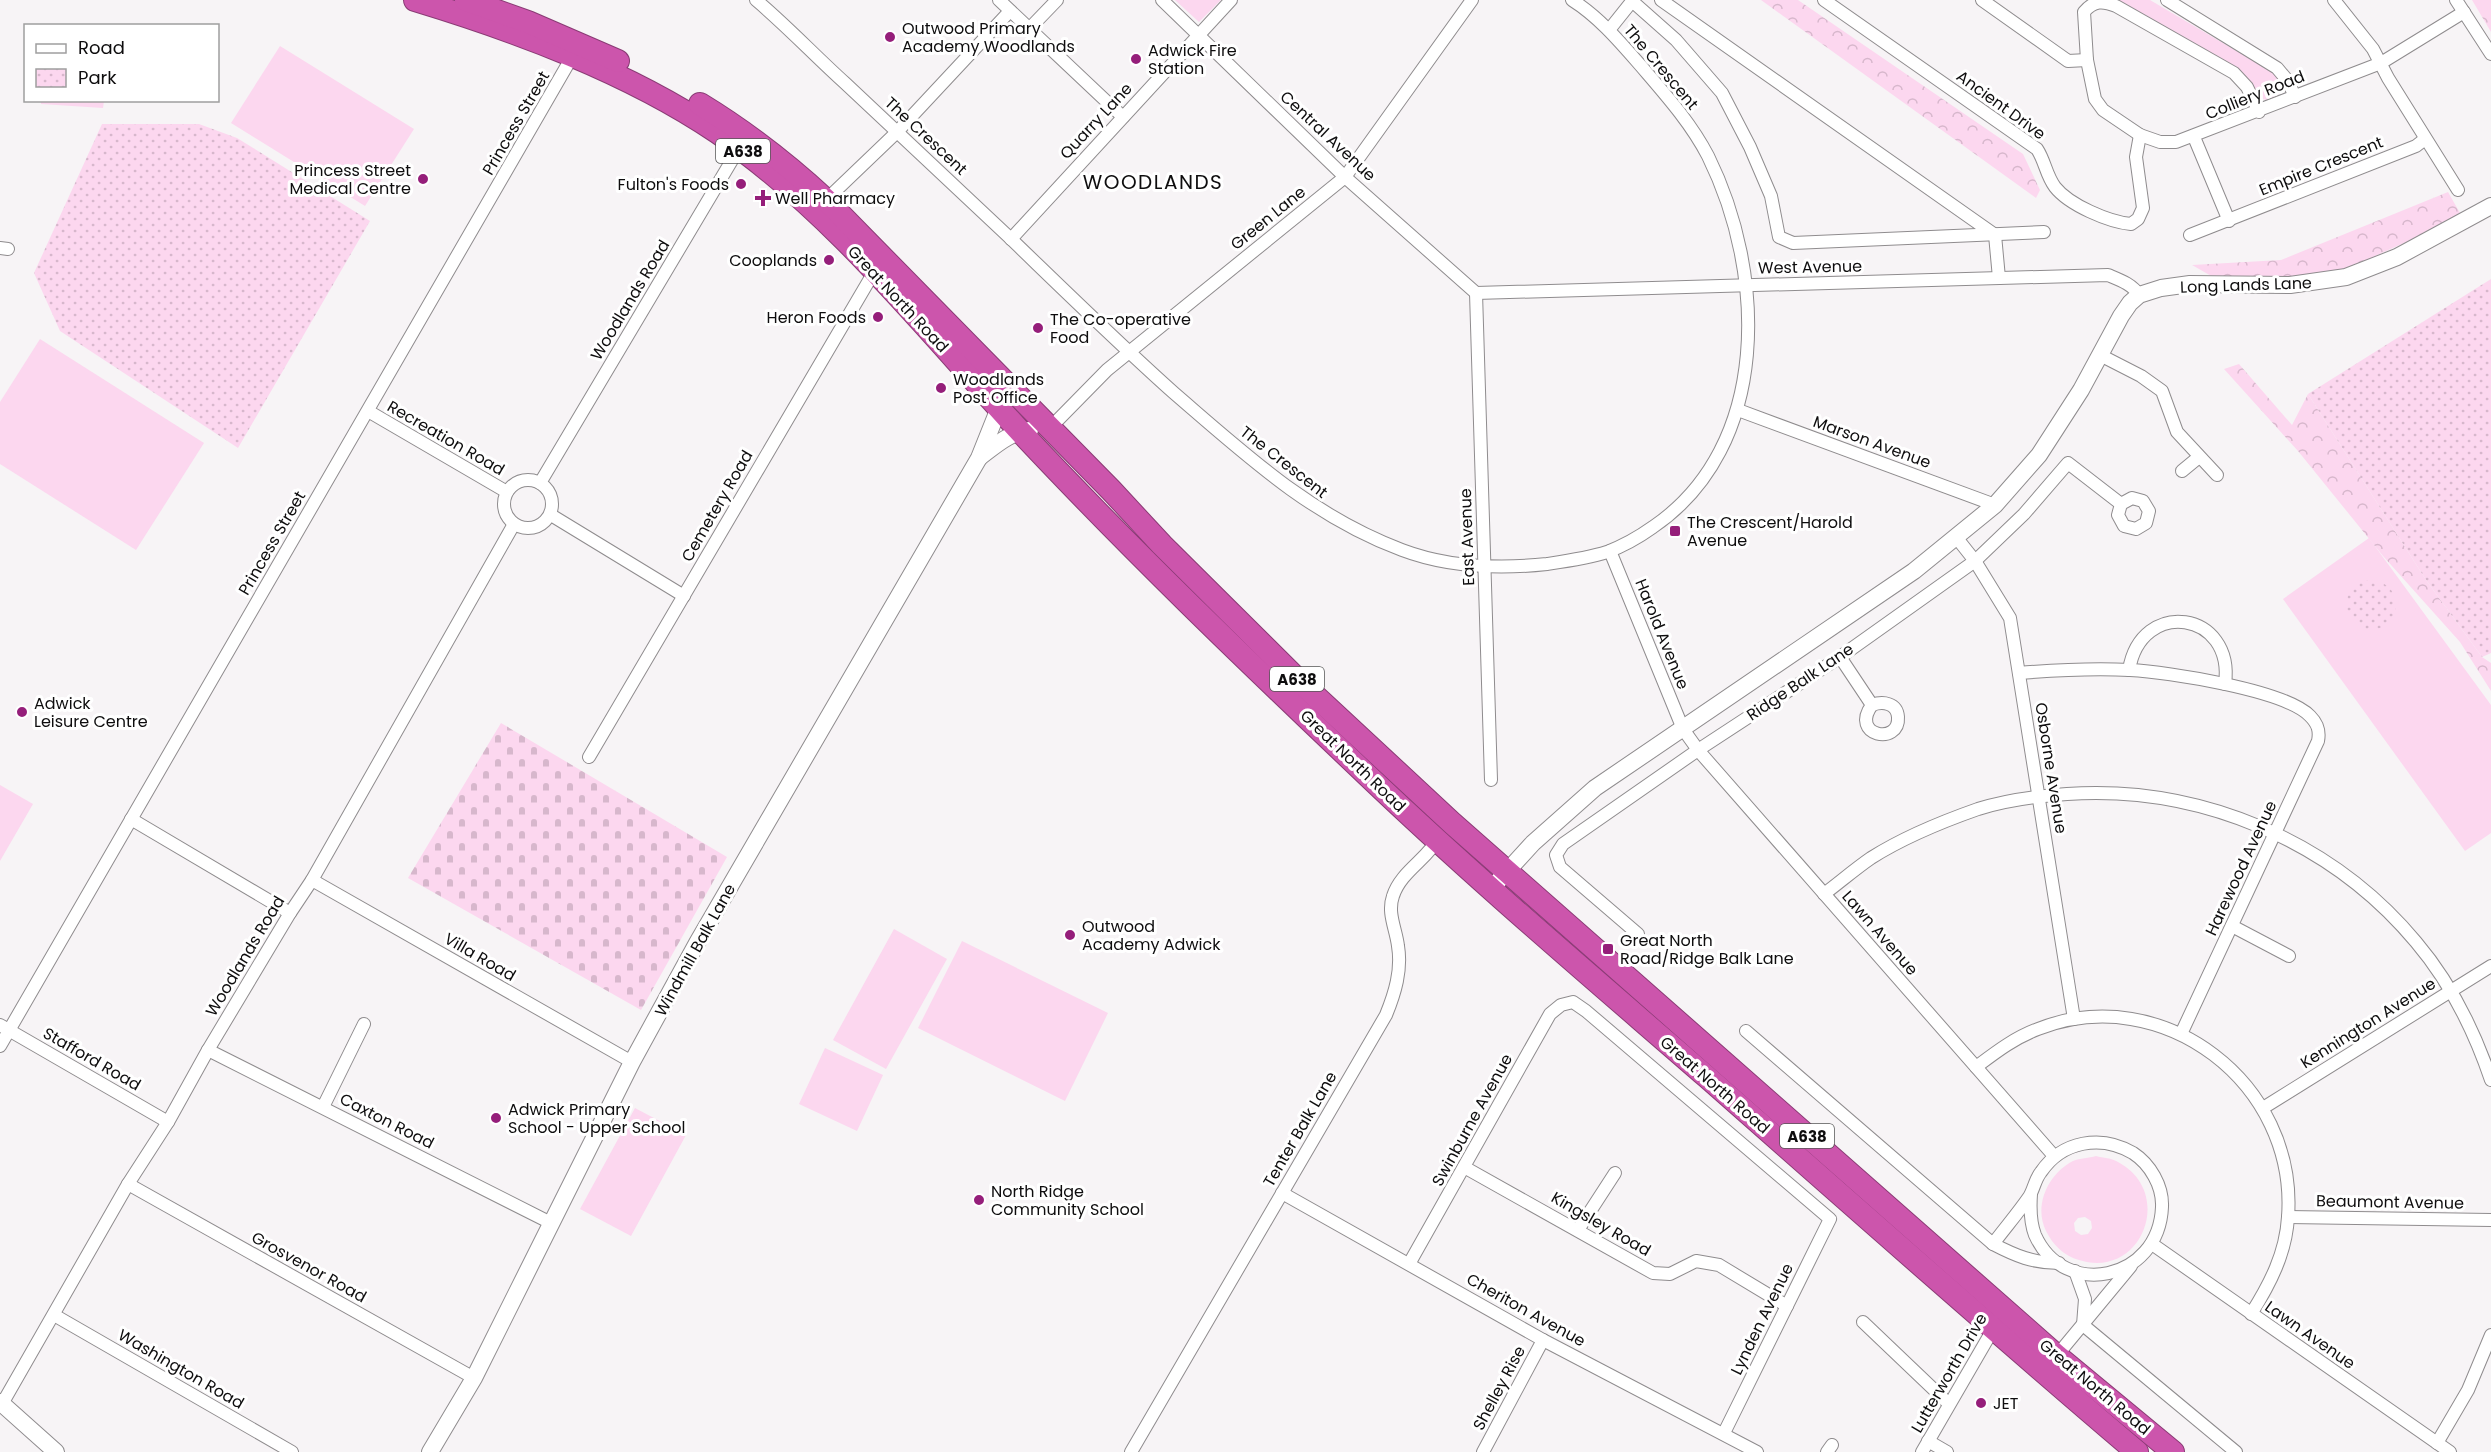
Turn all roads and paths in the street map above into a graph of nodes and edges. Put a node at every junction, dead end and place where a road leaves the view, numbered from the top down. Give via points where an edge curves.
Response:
1 (415, 0) edge
2 (756, 0) edge
3 (999, 0) edge
4 (1057, 0) edge
5 (1162, 0) edge
6 (1231, 0) edge
7 (1472, 0) edge
8 (1661, 0) edge
9 (1824, 0) edge
10 (1982, 0) edge
11 (2167, 0) edge
12 (2334, 0) edge
13 (2456, 0) edge
14 (476, 1) edge
15 (1632, 1) edge
16 (1578, 2) edge
17 (1010, 11) junction
18 (2464, 12) junction
19 (1029, 29) junction
20 (1609, 30) junction
21 (1198, 35) junction
22 (2491, 54) edge
23 (572, 57) junction
24 (2087, 60) junction
25 (2381, 63) junction
26 (2295, 97) junction
27 (2259, 112) junction
28 (1123, 117) junction
29 (897, 132) junction
30 (2140, 135) junction
31 (2194, 137) junction
32 (2425, 139) junction
33 (744, 141) junction
34 (1345, 177) junction
35 (2458, 190) dead end
36 (826, 200) junction
37 (2491, 206) edge
38 (2229, 221) junction
39 (2044, 232) dead end
40 (1995, 235) junction
41 (2190, 236) dead end
42 (1011, 239) junction
43 (874, 272) junction
44 (1999, 278) junction
45 (1745, 285) junction
46 (1476, 292) junction
47 (2139, 295) junction
48 (1129, 352) junction
49 (2100, 355) junction
50 (999, 408) junction
51 (1738, 410) junction
52 (368, 411) junction
53 (1049, 429) junction
54 (1020, 431) junction
55 (2199, 457) junction
56 (979, 458) junction
57 (2182, 471) dead end
58 (2217, 475) dead end
59 (540, 483) junction
60 (507, 492) junction
61 (2121, 504) dead end
62 (1995, 505) junction
63 (551, 515) junction
64 (514, 525) junction
65 (1956, 537) junction
66 (1610, 551) junction
67 (1975, 561) junction
68 (1484, 566) junction
69 (684, 596) junction
70 (1840, 657) junction
71 (2129, 670) junction
72 (2019, 673) junction
73 (2224, 684) junction
74 (1872, 705) dead end
75 (1683, 729) junction
76 (1698, 750) junction
77 (589, 757) dead end
78 (1491, 780) dead end
79 (2038, 796) junction
80 (1441, 813) junction
81 (131, 819) junction
82 (2276, 833) junction
83 (1466, 836) junction
84 (1437, 841) junction
85 (1507, 872) junction
86 (312, 880) junction
87 (1491, 889) junction
88 (1824, 894) junction
89 (290, 913) junction
90 (2232, 926) junction
91 (1638, 934) dead end
92 (2289, 956) dead end
93 (2491, 966) edge
94 (2451, 991) junction
95 (2074, 1019) junction
96 (364, 1024) dead end
97 (5, 1028) edge
98 (1746, 1031) dead end
99 (2181, 1034) junction
100 (0, 1046) edge
101 (208, 1050) junction
102 (632, 1062) junction
103 (1976, 1067) junction
104 (2491, 1080) edge
105 (323, 1107) junction
106 (2263, 1108) junction
107 (168, 1122) junction
108 (2054, 1156) junction
109 (1464, 1167) junction
110 (1615, 1173) dead end
111 (128, 1184) junction
112 (1282, 1193) junction
113 (2031, 1194) junction
114 (2288, 1217) junction
115 (1830, 1219) joint
116 (2491, 1220) edge
117 (551, 1223) junction
118 (1578, 1230) junction
119 (1993, 1244) junction
120 (2152, 1244) junction
121 (2060, 1263) junction
122 (1409, 1264) junction
123 (2132, 1265) junction
124 (2075, 1271) junction
125 (1787, 1306) junction
126 (2252, 1314) junction
127 (54, 1315) junction
128 (1999, 1319) junction
129 (1863, 1322) dead end
130 (2083, 1325) junction
131 (2491, 1335) edge
132 (1543, 1340) junction
133 (2050, 1364) junction
134 (474, 1378) junction
135 (1, 1403) edge
136 (1949, 1404) junction
137 (1724, 1433) junction
138 (2437, 1443) junction
139 (1925, 1447) edge
140 (56, 1452) edge
141 (292, 1452) edge
142 (430, 1452) edge
143 (1131, 1452) edge
144 (1484, 1452) edge
145 (1757, 1452) edge
146 (1947, 1452) edge
147 (2137, 1452) edge
148 (2173, 1452) edge
149 (2236, 1452) edge
150 (2450, 1452) edge

1 - 23 highway, Great North Road / A638
2 - 29 street, The Crescent
3 - 17 street
4 - 19 street
5 - 21 street, Central Avenue
6 - 21 street, Quarry Lane
7 - 34 street, Green Lane
8 - 40 street
9 - 30 street, Ancient Drive via 2037,148 2056,189 2107,220 2131,224 2143,208 2136,157
10 - 24 street via 2068,61
11 - 26 street via 2277,68
12 - 25 street
13 - 18 street
14 - 33 highway, Great North Road / A638 via 669,86
15 - 20 street
15 - 40 street via 1676,40 1722,93 1771,196 1779,237 1793,243
16 - 20 street, The Crescent
17 - 19 street
17 - 29 street
18 - 22 street
18 - 25 street, Colliery Road
19 - 28 street
20 - 45 street, The Crescent via 1673,102 1706,153 1725,194 1739,243
21 - 28 street, Quarry Lane
21 - 34 street, Central Avenue
23 - 33 highway, Great North Road / A638 via 661,99 715,131
23 - 52 street, Princess Street
24 - 27 street, Colliery Road via 2084,12 2102,1 2234,73 2247,87
24 - 30 street, Colliery Road via 2095,99 2103,110
25 - 26 street, Colliery Road
25 - 32 street
26 - 27 street, Colliery Road
27 - 31 street, Colliery Road
28 - 42 street, Quarry Lane
29 - 36 street
29 - 42 street, The Crescent
30 - 31 street, Colliery Road via 2160,142
31 - 38 street
32 - 35 street
32 - 38 street, Empire Crescent
33 - 36 highway, Great North Road / A638 via 780,158
33 - 43 highway, Great North Road / A638
33 - 59 street, Woodlands Road
34 - 46 street, Central Avenue
34 - 48 street, Green Lane
36 - 53 highway, Great North Road / A638
37 - 47 street, Long Lands Lane via 2397,257 2346,277 2290,285 2190,284
38 - 41 street, Empire Crescent
39 - 40 street
40 - 44 street
42 - 48 street, The Crescent
43 - 50 highway, Great North Road / A638
43 - 69 street, Cemetery Road
44 - 45 street, West Avenue
44 - 47 street, West Avenue via 2108,275 2135,288
45 - 46 street, West Avenue
45 - 51 street, The Crescent via 1746,370
46 - 68 street, East Avenue
47 - 49 street via 2121,316
48 - 53 street, Green Lane
48 - 68 street, The Crescent via 1271,477 1321,511 1405,551 1442,562
49 - 55 street via 2162,391 2173,426
49 - 62 street, Ridge Balk Lane via 2039,455
50 - 54 highway, Great North Road / A638
50 - 56 street, Windmill Balk Lane
51 - 62 street, Marson Avenue
51 - 66 street, The Crescent via 1710,470 1689,498 1642,535
52 - 60 street, Recreation Road
52 - 81 street, Princess Street
53 - 54 street
53 - 80 highway, Great North Road / A638 via 1297,679
54 - 56 street, Windmill Balk Lane
54 - 84 highway, Great North Road / A638 via 1146,562
55 - 57 street
55 - 58 street
56 - 102 street, Windmill Balk Lane
59 - 60 street via 524,480
59 - 63 street via 551,494
60 - 64 street via 505,513
61 - 67 street, Ridge Balk Lane via 2068,464
62 - 65 street, Ridge Balk Lane
63 - 64 street via 534,528
63 - 69 street
64 - 86 street, Woodlands Road
65 - 67 street, Osborne Avenue
65 - 75 street, Ridge Balk Lane via 1914,571
66 - 68 street, The Crescent via 1527,566
66 - 75 street, Harold Avenue
67 - 70 street, Ridge Balk Lane
67 - 72 street, Osborne Avenue via 2010,618
68 - 78 street, East Avenue
69 - 77 street, Cemetery Road
70 - 74 street
70 - 76 street, Ridge Balk Lane
71 - 72 street
71 - 73 street
71 - 73 street via 2132,655 2149,631 2163,624 2185,622 2206,630 2217,641 2227,669
72 - 79 street, Osborne Avenue
73 - 82 street, Harewood Avenue via 2297,706 2310,715 2319,732
75 - 76 street, Lawn Avenue
75 - 85 street, Ridge Balk Lane via 1574,805
76 - 88 street, Lawn Avenue
76 - 91 street, Ridge Balk Lane via 1563,844 1556,855 1560,867
79 - 82 street via 2099,792 2160,797 2219,810
79 - 88 street via 1980,808 1924,829 1872,858
79 - 95 street, Osborne Avenue
80 - 83 highway, Great North Road / A638
80 - 84 street via 1443,825
81 - 89 street
81 - 97 street, Princess Street
82 - 90 street, Harewood Avenue
82 - 94 street via 2328,862 2375,899 2416,942
83 - 84 street
83 - 85 highway, Great North Road / A638
84 - 87 highway, Great North Road / A638
84 - 112 street, Tenter Balk Lane via 1399,883 1392,897 1399,965 1386,1015
85 - 87 street, Ridge Balk Lane
85 - 128 highway, Great North Road / A638
86 - 89 street, Woodlands Road
86 - 102 street, Villa Road
87 - 128 highway, Great North Road / A638
88 - 103 street, Lawn Avenue
89 - 101 street, Woodlands Road
90 - 92 street
90 - 99 street, Harewood Avenue
93 - 94 street, Kennington Avenue
94 - 104 street via 2478,1043
94 - 106 street, Kennington Avenue
95 - 99 street via 2119,1018
95 - 103 street via 2005,1044
96 - 105 street
97 - 100 street, Princess Street
97 - 107 street, Stafford Road
98 - 119 street
99 - 106 street via 2213,1053 2241,1078
101 - 105 street, Caxton Road
101 - 107 street, Woodlands Road
102 - 117 street, Windmill Balk Lane
103 - 108 street, Lawn Avenue
105 - 117 street, Caxton Road
106 - 114 street via 2279,1142
107 - 111 street, Woodlands Road
108 - 113 street via 2039,1173
108 - 120 street via 2075,1145 2098,1141 2121,1146 2141,1159 2156,1177 2162,1199 2161,1223
109 - 115 street, Swinburne Avenue via 1550,1014 1572,1002
109 - 118 street, Kingsley Road
109 - 122 street, Swinburne Avenue
110 - 118 street
111 - 127 street, Woodlands Road
111 - 134 street, Grosvenor Road
112 - 122 street, Cheriton Avenue
112 - 143 street, Tenter Balk Lane
113 - 119 street
113 - 121 street via 2030,1215 2035,1234 2046,1252
114 - 116 street, Beaumont Avenue
114 - 126 street via 2282,1252 2270,1284
115 - 125 street, Lynden Avenue
117 - 134 street, Windmill Balk Lane
118 - 125 street, Kingsley Road via 1653,1273 1670,1274 1696,1261 1719,1265
119 - 121 street via 2023,1259
120 - 123 street
120 - 126 street, Lawn Avenue
121 - 124 street
122 - 132 street, Cheriton Avenue
123 - 124 street via 2098,1275
123 - 130 street
124 - 130 street via 2085,1299
125 - 137 street, Lynden Avenue
126 - 138 street, Lawn Avenue
127 - 135 street, Woodlands Road
127 - 141 street, Washington Road
128 - 133 highway, Great North Road / A638
128 - 136 street, Lutterworth Drive
129 - 136 street
130 - 133 street
130 - 149 street
131 - 138 street via 2468,1390
132 - 137 street, Cheriton Avenue
132 - 144 street, Shelley Rise
133 - 147 highway, Great North Road / A638
133 - 148 highway, Great North Road / A638
134 - 142 street, Windmill Balk Lane
135 - 140 street
136 - 139 street, Lutterworth Drive
137 - 145 street, Cheriton Avenue
138 - 150 street, Lawn Avenue
139 - 146 street

